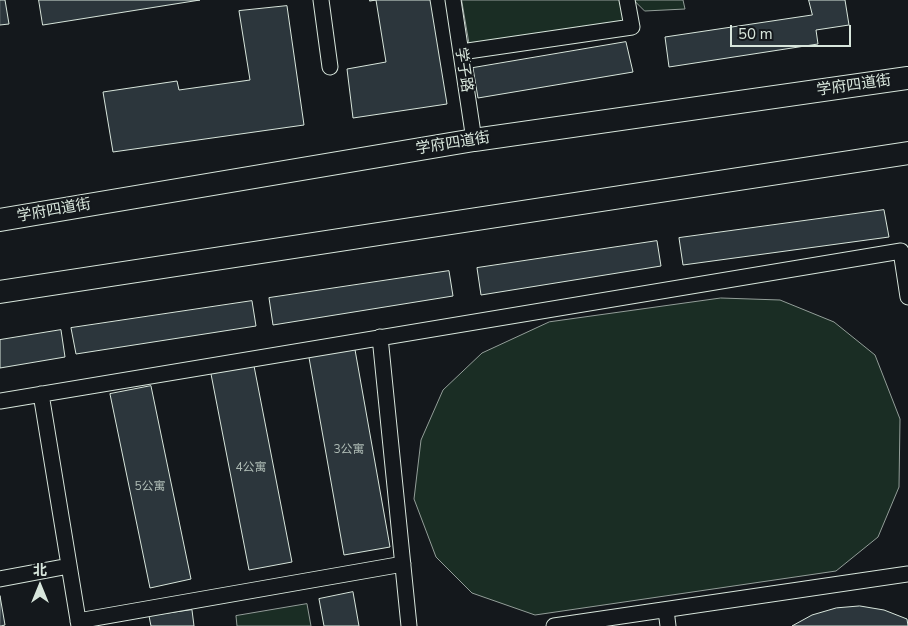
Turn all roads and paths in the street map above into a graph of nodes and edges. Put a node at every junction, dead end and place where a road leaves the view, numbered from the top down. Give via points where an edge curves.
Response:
1 (321, 0) edge
2 (453, 0) edge
3 (627, 0) edge
4 (461, 52) junction
5 (330, 67) dead end
6 (908, 78) edge
7 (474, 140) junction
8 (908, 153) edge
9 (0, 220) edge
10 (0, 292) edge
11 (908, 297) edge
12 (380, 338) junction
13 (41, 394) junction
14 (0, 401) edge
15 (403, 564) junction
16 (69, 566) junction
17 (908, 574) edge
18 (0, 579) edge
19 (666, 610) junction
20 (78, 623) edge
21 (409, 626) edge
22 (554, 626) edge
23 (668, 626) edge

1 - 5 street
2 - 4 street, 学子路
3 - 4 street via 632,27
4 - 7 street, 学子路
6 - 7 main road, 学府四道街
7 - 9 main road, 学府四道街
8 - 10 main road
11 - 12 street via 901,251
12 - 13 street
12 - 15 street
13 - 14 street
13 - 16 street
15 - 20 street
15 - 21 street
16 - 18 street
16 - 20 street
17 - 19 street
19 - 22 street
19 - 23 street

